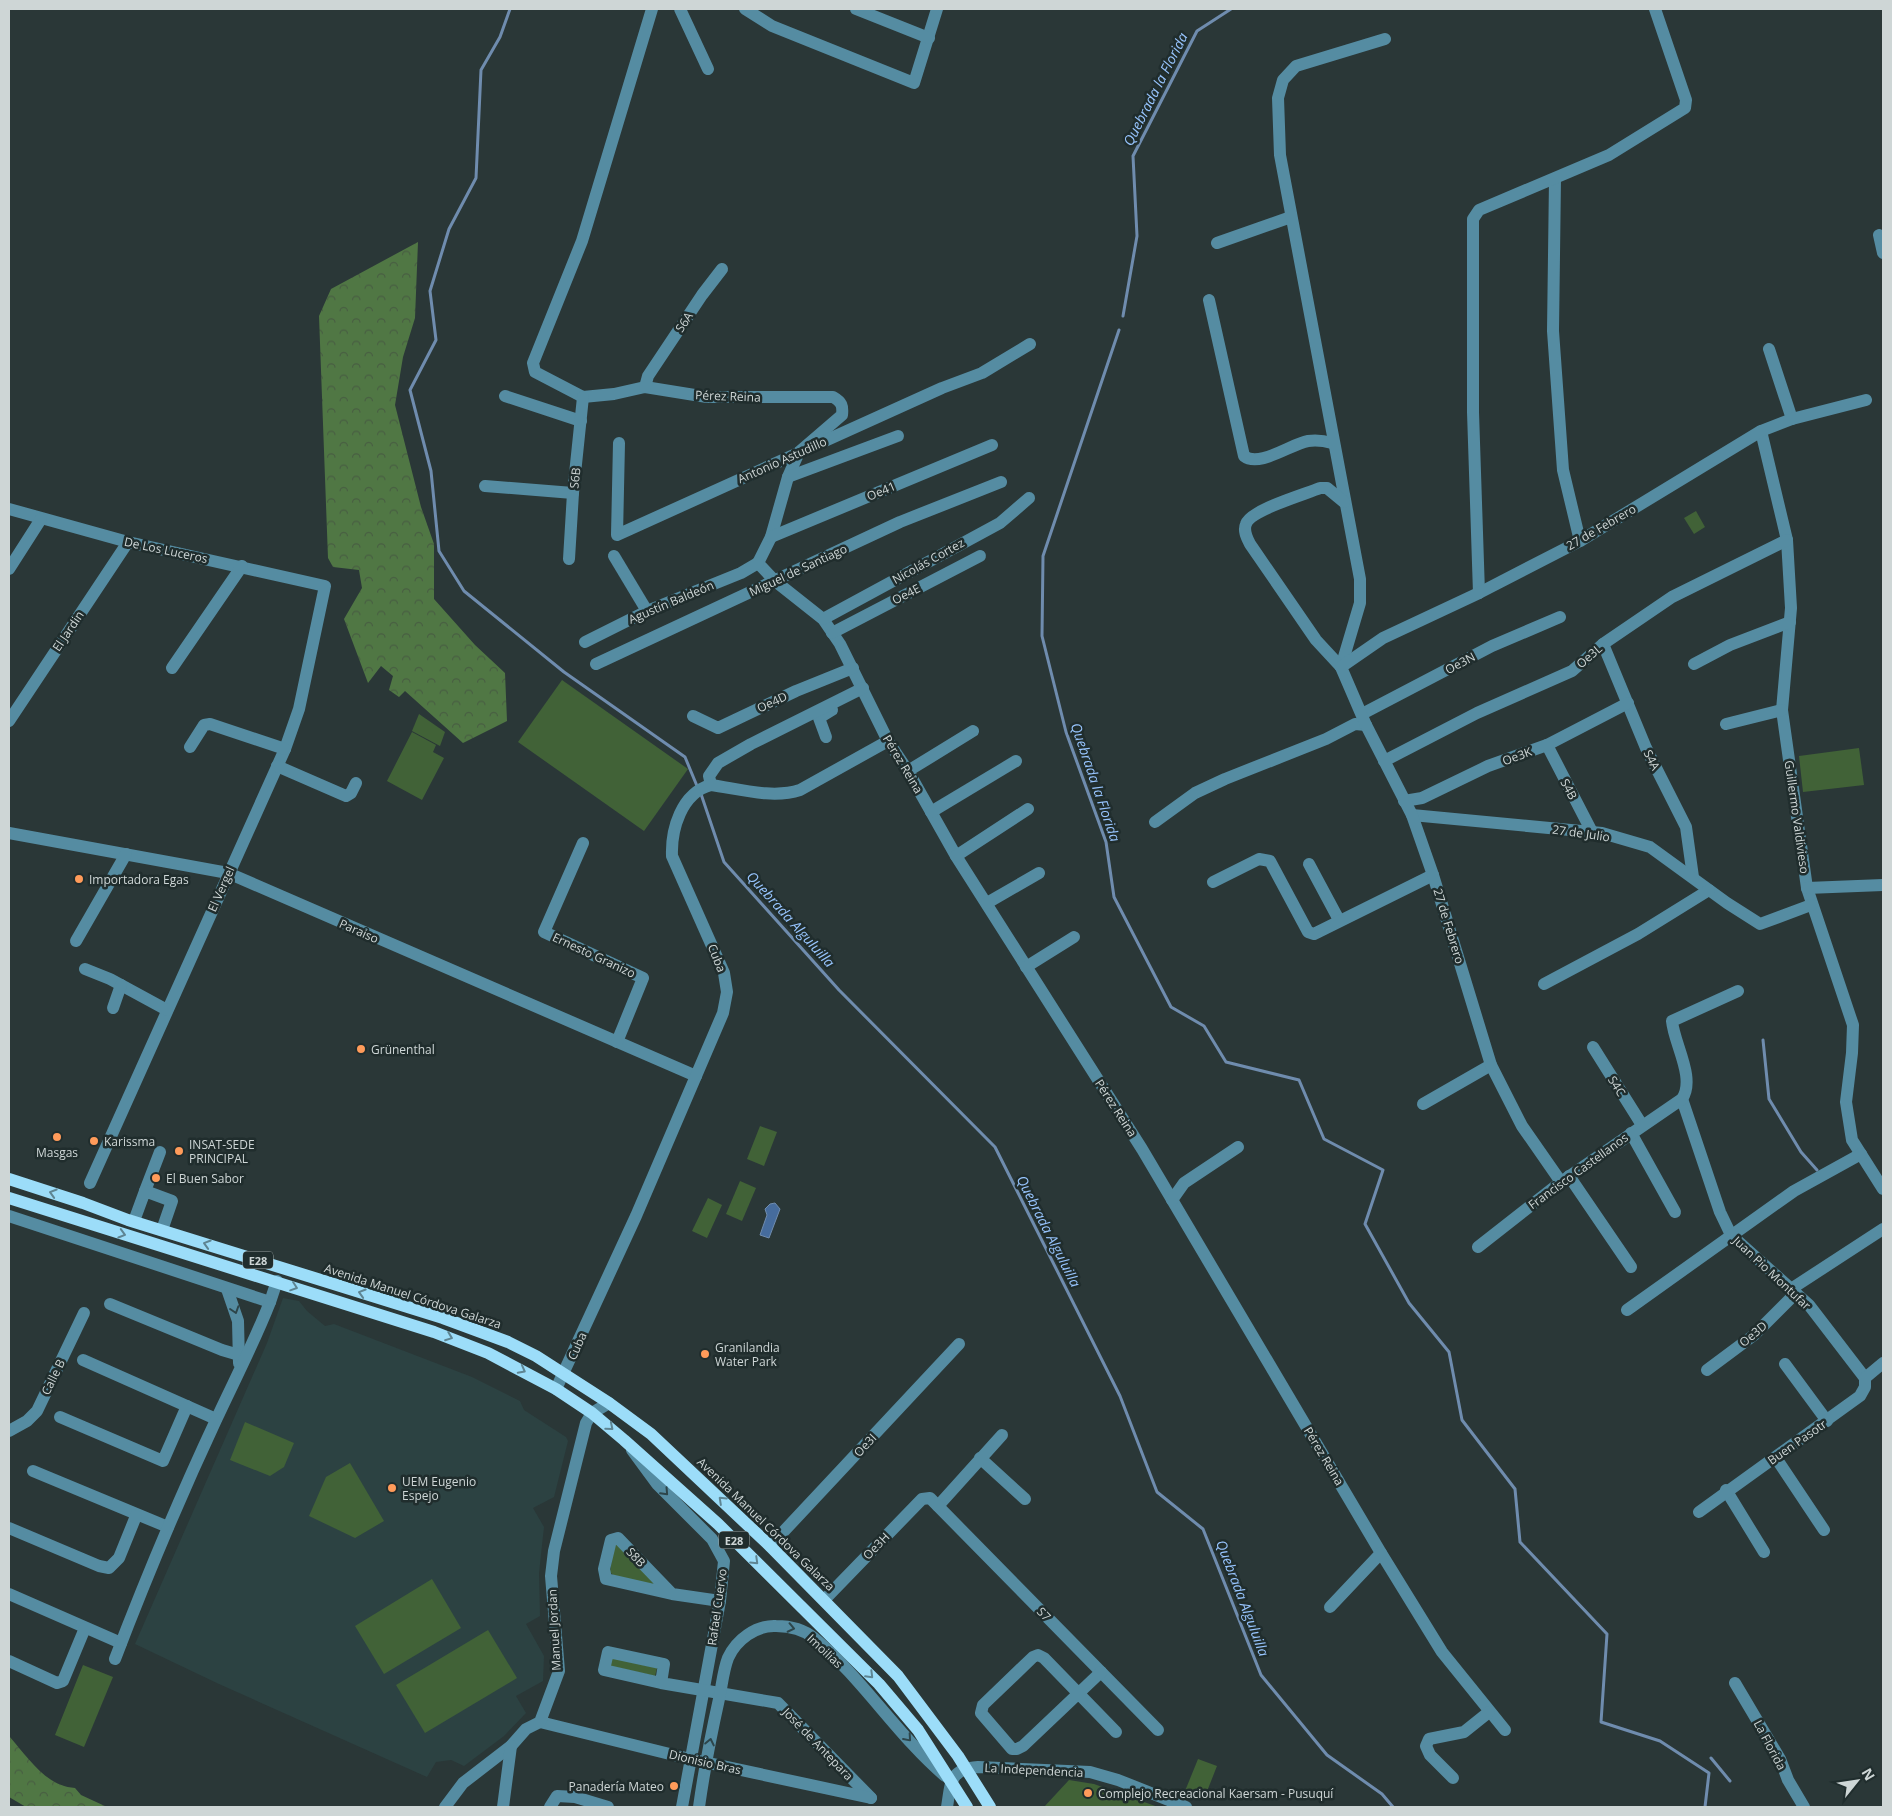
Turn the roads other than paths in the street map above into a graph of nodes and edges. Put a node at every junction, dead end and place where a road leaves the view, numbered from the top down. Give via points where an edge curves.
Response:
1 (652, 9) edge
2 (680, 9) edge
3 (745, 9) edge
4 (856, 9) edge
5 (937, 9) edge
6 (1655, 9) edge
7 (929, 38) junction
8 (1385, 39) dead end
9 (708, 69) dead end
10 (1555, 179) junction
11 (1291, 217) junction
12 (1879, 235) dead end
13 (1217, 243) dead end
14 (1883, 253) edge
15 (722, 269) dead end
16 (1209, 300) dead end
17 (1030, 344) dead end
18 (1770, 349) dead end
19 (646, 381) junction
20 (505, 396) dead end
21 (583, 397) junction
22 (1866, 400) dead end
23 (1792, 419) junction
24 (581, 421) junction
25 (1761, 431) junction
26 (898, 436) dead end
27 (1332, 442) junction
28 (619, 443) dead end
29 (992, 445) dead end
30 (799, 452) junction
31 (788, 477) junction
32 (1001, 482) dead end
33 (485, 486) dead end
34 (573, 493) junction
35 (1030, 498) dead end
36 (1344, 502) junction
37 (9, 509) edge
38 (41, 519) junction
39 (771, 537) junction
40 (1787, 540) junction
41 (1580, 541) junction
42 (128, 542) junction
43 (614, 556) dead end
44 (980, 556) dead end
45 (569, 559) dead end
46 (758, 563) junction
47 (242, 566) junction
48 (9, 569) edge
49 (775, 582) junction
50 (325, 586) joint
51 (1479, 593) junction
52 (647, 611) junction
53 (1560, 617) dead end
54 (822, 619) junction
55 (1790, 622) junction
56 (832, 633) junction
57 (585, 642) dead end
58 (1603, 644) junction
59 (596, 664) dead end
60 (1694, 664) dead end
61 (1341, 667) junction
62 (172, 668) dead end
63 (853, 668) junction
64 (864, 690) junction
65 (1628, 703) junction
66 (1782, 710) junction
67 (693, 716) dead end
68 (1364, 720) junction
69 (9, 721) edge
70 (1726, 724) dead end
71 (973, 731) dead end
72 (826, 737) dead end
73 (888, 742) junction
74 (1547, 745) junction
75 (190, 747) dead end
76 (284, 749) junction
77 (1016, 761) dead end
78 (1384, 761) junction
79 (277, 766) junction
80 (908, 771) junction
81 (356, 783) dead end
82 (710, 785) junction
83 (1404, 801) junction
84 (1028, 809) dead end
85 (931, 812) junction
86 (1412, 815) junction
87 (1155, 822) dead end
88 (1592, 832) junction
89 (9, 833) edge
90 (583, 843) dead end
91 (126, 854) junction
92 (956, 856) junction
93 (1309, 864) dead end
94 (228, 873) junction
95 (1039, 873) dead end
96 (1434, 875) junction
97 (1693, 877) junction
98 (1213, 882) dead end
99 (1883, 885) edge
100 (1807, 888) junction
101 (1709, 890) junction
102 (987, 903) junction
103 (1811, 905) junction
104 (1339, 920) junction
105 (1074, 937) dead end
106 (76, 941) dead end
107 (1026, 967) junction
108 (85, 969) dead end
109 (1544, 984) dead end
110 (121, 985) junction
111 (1738, 991) dead end
112 (113, 1008) dead end
113 (167, 1010) junction
114 (617, 1042) junction
115 (1593, 1047) dead end
116 (1491, 1065) junction
117 (696, 1076) junction
118 (1682, 1099) junction
119 (1423, 1104) dead end
120 (1642, 1125) junction
121 (1631, 1133) junction
122 (1238, 1147) dead end
123 (160, 1152) dead end
124 (1861, 1154) junction
125 (9, 1179) edge
126 (1565, 1179) junction
127 (90, 1183) dead end
128 (1883, 1189) edge
129 (144, 1191) junction
130 (9, 1198) edge
131 (1172, 1200) junction
132 (1675, 1212) dead end
133 (9, 1216) edge
134 (76, 1220) junction
135 (134, 1221) junction
136 (1883, 1229) edge
137 (162, 1230) junction
138 (71, 1236) junction
139 (1731, 1236) junction
140 (146, 1241) junction
141 (1478, 1247) dead end
142 (142, 1259) junction
143 (1631, 1267) dead end
144 (277, 1281) junction
145 (226, 1289) junction
146 (1794, 1291) junction
147 (270, 1302) junction
148 (110, 1304) dead end
149 (1627, 1310) dead end
150 (84, 1313) dead end
151 (959, 1344) dead end
152 (239, 1355) junction
153 (83, 1360) dead end
154 (1883, 1363) edge
155 (1785, 1364) dead end
156 (240, 1370) junction
157 (1707, 1370) dead end
158 (564, 1373) junction
159 (1865, 1378) junction
160 (556, 1388) junction
161 (609, 1403) junction
162 (187, 1406) junction
163 (592, 1413) junction
164 (60, 1417) dead end
165 (216, 1419) junction
166 (1827, 1421) junction
167 (9, 1431) edge
168 (1002, 1435) dead end
169 (624, 1440) junction
170 (980, 1458) junction
171 (1776, 1458) junction
172 (33, 1471) dead end
173 (1726, 1490) junction
174 (1025, 1499) dead end
175 (934, 1502) junction
176 (1699, 1512) dead end
177 (136, 1516) junction
178 (168, 1527) junction
179 (9, 1528) edge
180 (1824, 1530) dead end
181 (770, 1546) junction
182 (1764, 1552) dead end
183 (1381, 1553) junction
184 (9, 1594) edge
185 (672, 1594) junction
186 (825, 1599) junction
187 (720, 1601) junction
188 (1330, 1607) dead end
189 (85, 1628) junction
190 (121, 1643) junction
191 (115, 1659) dead end
192 (9, 1661) edge
193 (1101, 1672) junction
194 (661, 1683) dead end
195 (1735, 1683) dead end
196 (704, 1690) junction
197 (720, 1693) junction
198 (1080, 1693) junction
199 (1489, 1712) junction
200 (540, 1722) junction
201 (1158, 1730) dead end
202 (1505, 1730) dead end
203 (1116, 1732) dead end
204 (511, 1746) junction
205 (690, 1759) junction
206 (705, 1763) junction
207 (966, 1768) junction
208 (1453, 1778) dead end
209 (951, 1780) junction
210 (870, 1803) edge
211 (445, 1807) edge
212 (504, 1807) edge
213 (550, 1807) edge
214 (608, 1807) edge
215 (682, 1807) edge
216 (699, 1807) edge
217 (946, 1807) edge
218 (967, 1807) edge
219 (990, 1807) edge
220 (1186, 1807) edge
221 (1804, 1807) edge

1 - 21 street via 582,241 533,364 535,372
2 - 9 street
3 - 7 street via 772,26 914,83
4 - 7 street
5 - 7 street
6 - 10 street via 1686,100 1685,108 1609,155
8 - 11 street via 1296,66 1283,80 1278,98 1280,155
10 - 41 street via 1553,331 1563,470
10 - 51 street via 1479,210 1473,219 1473,412
11 - 13 street
11 - 27 street
12 - 14 street
15 - 19 street, S6A via 702,294
16 - 27 street via 1244,456 1252,460 1262,459 1310,440
17 - 30 street, Antonio Astudillo via 982,373
18 - 23 street
19 - 21 street, Pérez Reina via 614,394
19 - 30 street, Pérez Reina via 707,397 839,400 843,406 842,415
20 - 24 street
21 - 24 street, S6B
22 - 23 street, 27 de Febrero
23 - 25 street, 27 de Febrero
24 - 34 street, S6B
25 - 40 street, Guillermo Valdivieso
25 - 41 street, 27 de Febrero
26 - 31 street
27 - 36 street
28 - 30 street, Antonio Astudillo via 617,535
29 - 39 street, Oe41
30 - 31 street, Pérez Reina
31 - 39 street, Pérez Reina
32 - 49 street, Miguel de Santiago via 900,522
33 - 34 street
34 - 45 street, S6B
35 - 54 street, Nicolás Cortez via 1000,523
36 - 61 street via 1360,579 1360,603
36 - 61 street via 1328,488 1320,488 1260,512 1245,525 1250,544 1316,640
37 - 38 street, De Los Luceros
38 - 42 street, De Los Luceros
38 - 48 street
39 - 46 street, Pérez Reina
40 - 55 street, Guillermo Valdivieso
40 - 58 street, Oe3L via 1688,587
41 - 51 street, 27 de Febrero
42 - 47 street, De Los Luceros
42 - 69 street, El Jardin
43 - 52 street
44 - 56 street, Oe4E
46 - 49 street, Pérez Reina
46 - 52 street, Agustín Baldeón
47 - 50 street, De Los Luceros
47 - 62 street
49 - 54 street, Pérez Reina
49 - 59 street, Miguel de Santiago
50 - 76 street, El Vergel via 299,709
51 - 61 street, 27 de Febrero via 1383,638
52 - 57 street, Agustín Baldeón
53 - 68 street, Oe3N via 1492,646
54 - 56 street, Pérez Reina
55 - 60 street via 1730,645
55 - 66 street, Guillermo Valdivieso
56 - 63 street, Pérez Reina
58 - 65 street, S4A
58 - 78 street, Oe3L via 1572,671 1476,713
61 - 68 street, 27 de Febrero
63 - 64 street, Pérez Reina
63 - 67 street, Oe4D via 718,728
64 - 72 street via 819,718
64 - 73 street, Pérez Reina
64 - 82 street via 780,729 718,763 710,776
65 - 74 street, Oe3K
65 - 97 street, S4A via 1646,748 1686,827
66 - 70 street
66 - 100 street, Guillermo Valdivieso
68 - 78 street, 27 de Febrero
68 - 87 street, Oe3N via 1195,793
71 - 80 street
73 - 80 street, Pérez Reina
73 - 82 street via 789,794
74 - 83 street, Oe3K via 1488,766 1422,798
74 - 88 street, S4B
75 - 76 street via 204,725 210,724
76 - 79 street, El Vergel
77 - 85 street
78 - 83 street, 27 de Febrero
79 - 81 street via 346,796
79 - 94 street, El Vergel
80 - 85 street, Pérez Reina
82 - 117 street, Cuba via 688,801 677,819 672,839 672,856 724,973 726,992 723,1013
83 - 86 street, 27 de Febrero
84 - 92 street
85 - 92 street, Pérez Reina
86 - 88 street, 27 de Julio
86 - 96 street, 27 de Febrero
88 - 97 street, 27 de Julio via 1650,847
89 - 91 street, Paraiso
90 - 114 street, Ernesto Granizo via 544,932 643,978
91 - 94 street, Paraiso
91 - 106 street
92 - 102 street, Pérez Reina
93 - 104 street
94 - 113 street, El Vergel
94 - 114 street, Paraiso
95 - 102 street
96 - 104 street
96 - 116 street, 27 de Febrero
97 - 101 street, 27 de Julio
98 - 104 street via 1264,859 1270,861 1308,932 1314,934
99 - 100 street
100 - 103 street, Guillermo Valdivieso
101 - 103 street, 27 de Julio via 1760,924
101 - 109 street via 1638,934
102 - 107 street, Pérez Reina
103 - 124 street, Guillermo Valdivieso via 1853,1025 1846,1102 1852,1140
105 - 107 street
107 - 131 street, Pérez Reina
108 - 110 street
110 - 112 street
110 - 113 street
111 - 118 street via 1672,1021 1687,1082
113 - 127 street, El Vergel
114 - 117 street, Paraiso
115 - 120 street, S4C
116 - 119 street
116 - 126 street, 27 de Febrero via 1522,1126
117 - 158 street, Cuba
118 - 120 street, Francisco Castellanos
118 - 139 street, Juan Pio Montufar
120 - 121 street, Francisco Castellanos
121 - 126 street, Francisco Castellanos
121 - 132 street
122 - 131 street via 1184,1183
123 - 129 street
124 - 128 street, Guillermo Valdivieso
124 - 139 street via 1794,1191
135 -> 125 main road, Avenida Manuel Córdova Galarza / E28
126 - 141 street, Francisco Castellanos
126 - 143 street, 27 de Febrero
129 - 135 street
129 - 137 street via 172,1201
130 - 134 main road, E28
131 - 183 street, Pérez Reina
133 - 138 street
134 - 138 street
134 -> 140 main road, E28
135 - 137 main road, Avenida Manuel Córdova Galarza / E28
136 - 146 street, Oe3D
158 -> 137 main road, Avenida Manuel Córdova Galarza / E28 via 508,1342 444,1318
138 - 142 street
139 - 146 street, Juan Pio Montufar
139 - 149 street
140 - 142 street
140 - 144 main road, E28
142 - 145 street
144 - 147 street
144 -> 160 main road, E28 via 434,1332 488,1353
145 - 147 street
145 -> 152 street via 238,1321
146 - 157 street, Oe3D via 1754,1335
146 - 159 street, Juan Pio Montufar via 1809,1305
147 - 156 street
148 - 152 street
150 - 167 street, Calle B via 37,1411
151 - 181 street, Oe3I
152 - 156 street
153 - 162 street
154 - 159 street, Buen Pasotr
155 - 166 street
156 - 165 street
158 - 160 street, Cuba
158 - 161 main road, Avenida Manuel Córdova Galarza / E28
159 - 166 street, Buen Pasotr via 1860,1396
160 - 163 main road, E28
161 - 163 street
181 -> 161 main road, Avenida Manuel Córdova Galarza / E28 via 651,1434
162 - 164 street via 168,1463
162 - 165 street
163 -> 169 main road, E28
163 - 200 street, Manuel Jordan via 577,1452 554,1551 551,1576 558,1671
165 - 178 street
166 - 171 street, Buen Pasotr
168 - 170 street, Oe3H
169 -> 187 street, Rafael Cuervo via 657,1484 719,1550 724,1561
169 -> 209 main road, E28 via 718,1524 879,1684 918,1730
170 - 174 street
170 - 175 street, Oe3H
171 - 173 street, Buen Pasotr
171 - 180 street
172 - 177 street
173 - 176 street, Buen Pasotr
173 - 182 street
175 - 186 street, Oe3H via 922,1499
175 - 193 street, S7
177 - 178 street
177 - 179 street via 119,1558 109,1568
178 - 190 street
181 - 186 main road, Avenida Manuel Córdova Galarza / E28
183 - 188 street
183 - 199 street, Pérez Reina via 1442,1652
184 - 189 street
185 - 185 street, S8B via 618,1538 611,1540 604,1569 606,1579
185 - 187 street, S8B
186 - 207 main road, Avenida Manuel Córdova Galarza / E28 via 898,1676
187 - 196 street, Rafael Cuervo
189 - 190 street
189 - 192 street via 63,1681 57,1683
190 - 191 street
193 - 198 street
193 - 201 street, S7
194 - 196 street, José de Antepara
195 - 221 street, La Florida via 1780,1758
196 - 197 street, José de Antepara
196 - 205 street, Rafael Cuervo
206 -> 197 street, Imoilias
197 -> 209 street, Imoilias via 729,1658 741,1640 754,1630 771,1625 802,1630 833,1656 932,1764
197 - 210 street, José de Antepara via 778,1703
198 - 198 street via 1017,1749 1012,1749 981,1713 983,1705 1038,1655
198 - 203 street
199 - 202 street, Pérez Reina
199 - 208 street via 1464,1732 1429,1739 1426,1746 1430,1755
200 - 204 street via 526,1730
200 - 205 street, Dionisio Bras
204 - 211 street via 463,1783
204 - 212 street
205 - 206 street, Dionisio Bras
205 - 215 street, Rafael Cuervo
206 - 210 street, Dionisio Bras
206 - 216 street, Imoilias
207 - 209 street
207 - 219 main road, Avenida Manuel Córdova Galarza / E28
207 - 220 street, La Independencia via 1090,1772
209 - 217 street
209 - 218 main road, E28
213 - 214 street via 557,1796 575,1797

